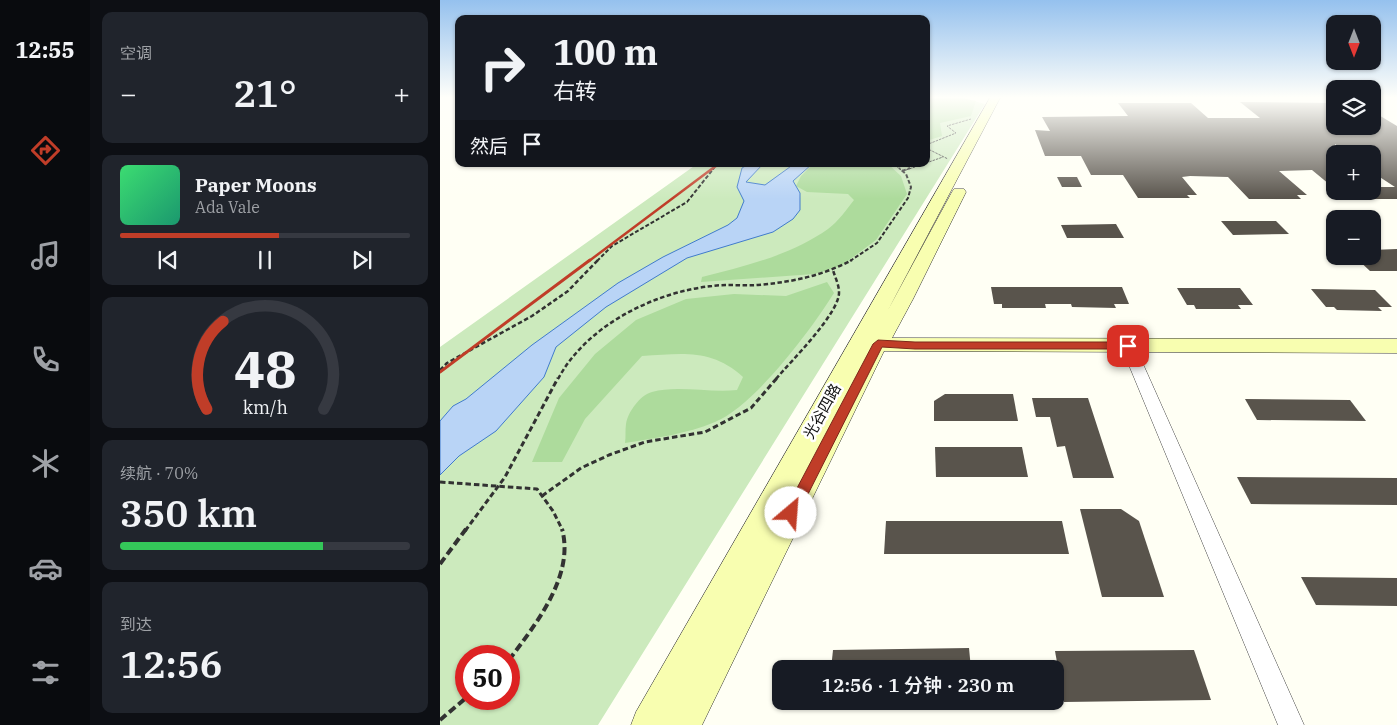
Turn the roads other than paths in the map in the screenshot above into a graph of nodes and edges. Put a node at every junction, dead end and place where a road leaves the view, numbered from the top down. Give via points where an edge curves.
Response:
1 (972, 132) edge
2 (990, 132) edge
3 (870, 340) junction
4 (1128, 346) junction
5 (1397, 346) edge
6 (649, 725) edge
7 (683, 725) edge
8 (1291, 725) edge

1 - 3 main road, 光谷四路 via 951,161
2 - 3 main road, 光谷四路 via 904,299
3 - 4 main road via 915,346
3 - 6 main road, 光谷四路
3 - 7 main road, 光谷四路
4 - 5 main road
4 - 8 street

